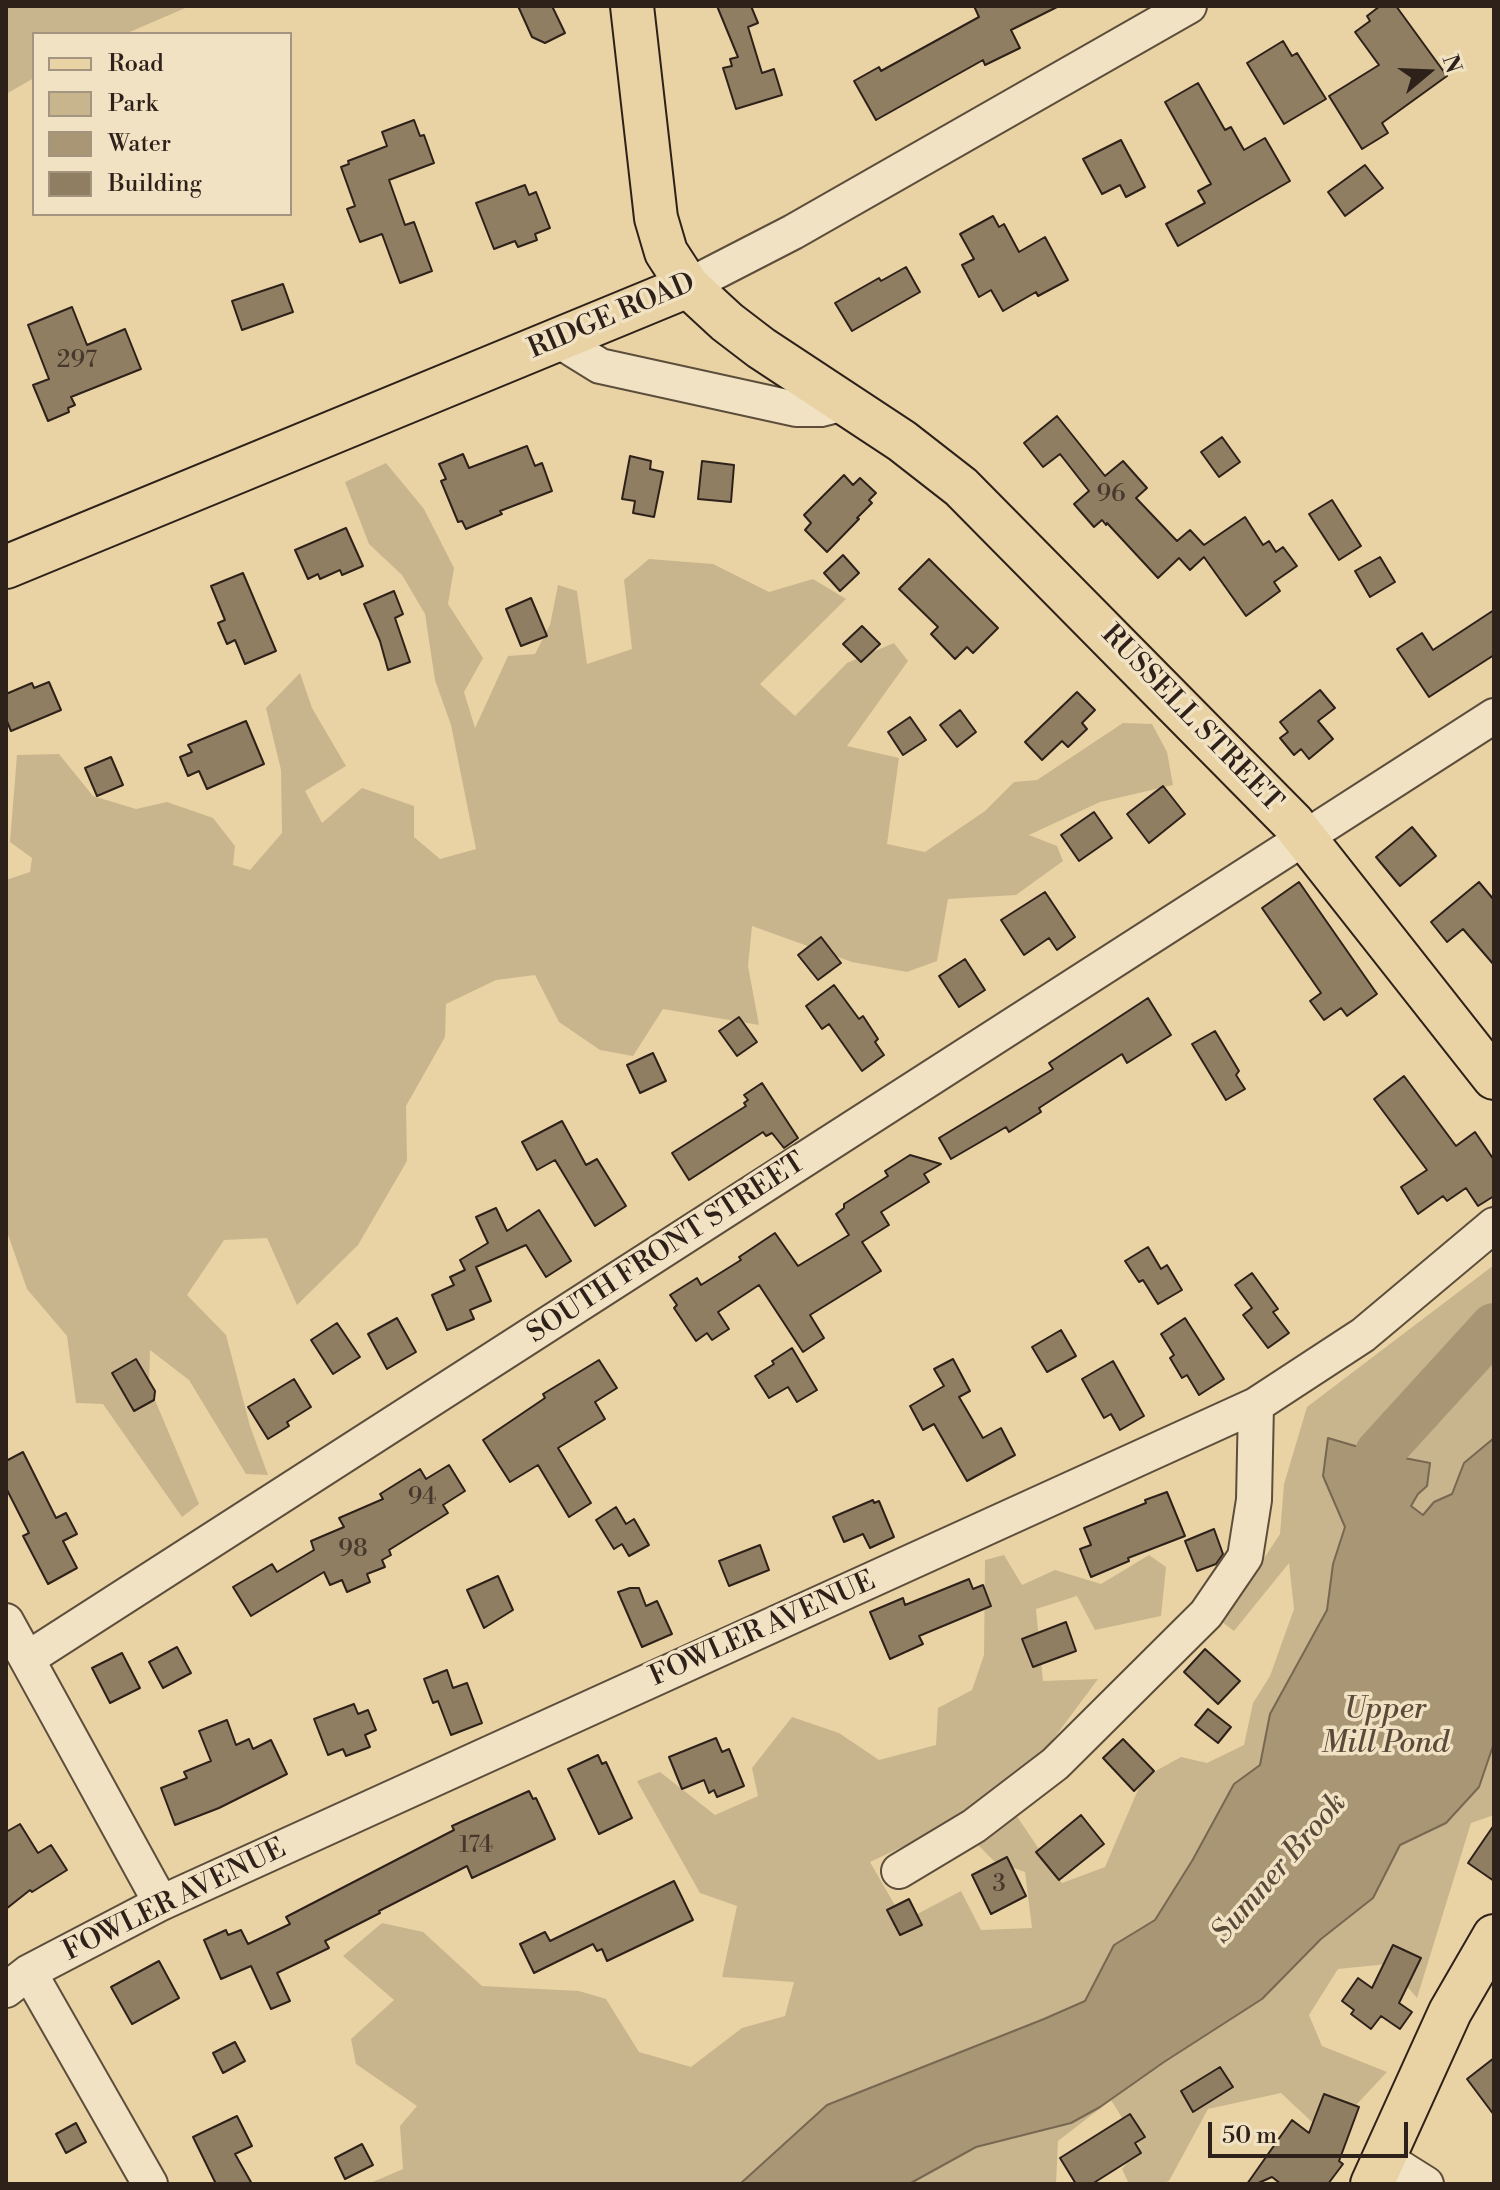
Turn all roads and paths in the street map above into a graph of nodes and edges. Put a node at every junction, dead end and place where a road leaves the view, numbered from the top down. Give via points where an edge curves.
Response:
1 (632, 6) edge
2 (1189, 6) edge
3 (688, 286) junction
4 (558, 340) junction
5 (845, 403) junction
6 (6, 567) edge
7 (1494, 716) edge
8 (1307, 838) junction
9 (1494, 1078) edge
10 (1494, 1225) edge
11 (1256, 1405) junction
12 (6, 1621) edge
13 (27, 1659) junction
14 (899, 1871) dead end
15 (161, 1903) junction
16 (1494, 1936) edge
17 (18, 1981) edge
18 (1378, 2170) edge
19 (150, 2184) edge
20 (1426, 2184) edge

1 - 3 main road, RUSSELL STREET via 656,218 666,252
2 - 3 street, RIDGE ROAD via 793,232
3 - 4 main road, RIDGE ROAD
3 - 5 main road, RUSSELL STREET via 761,348
4 - 5 street via 584,359 619,371 796,409
4 - 6 main road, RIDGE ROAD
5 - 8 main road, RUSSELL STREET via 971,496
7 - 8 street, SOUTH FRONT STREET
8 - 9 main road, RUSSELL STREET
8 - 13 street, SOUTH FRONT STREET
10 - 11 street, FOWLER AVENUE via 1363,1335
11 - 14 street via 1254,1500 1245,1557 1206,1614 1055,1764 974,1826
11 - 15 street, FOWLER AVENUE
12 - 13 street
13 - 15 street
15 - 17 street, FOWLER AVENUE
16 - 18 main road via 1450,2012
17 - 19 street
18 - 20 street

